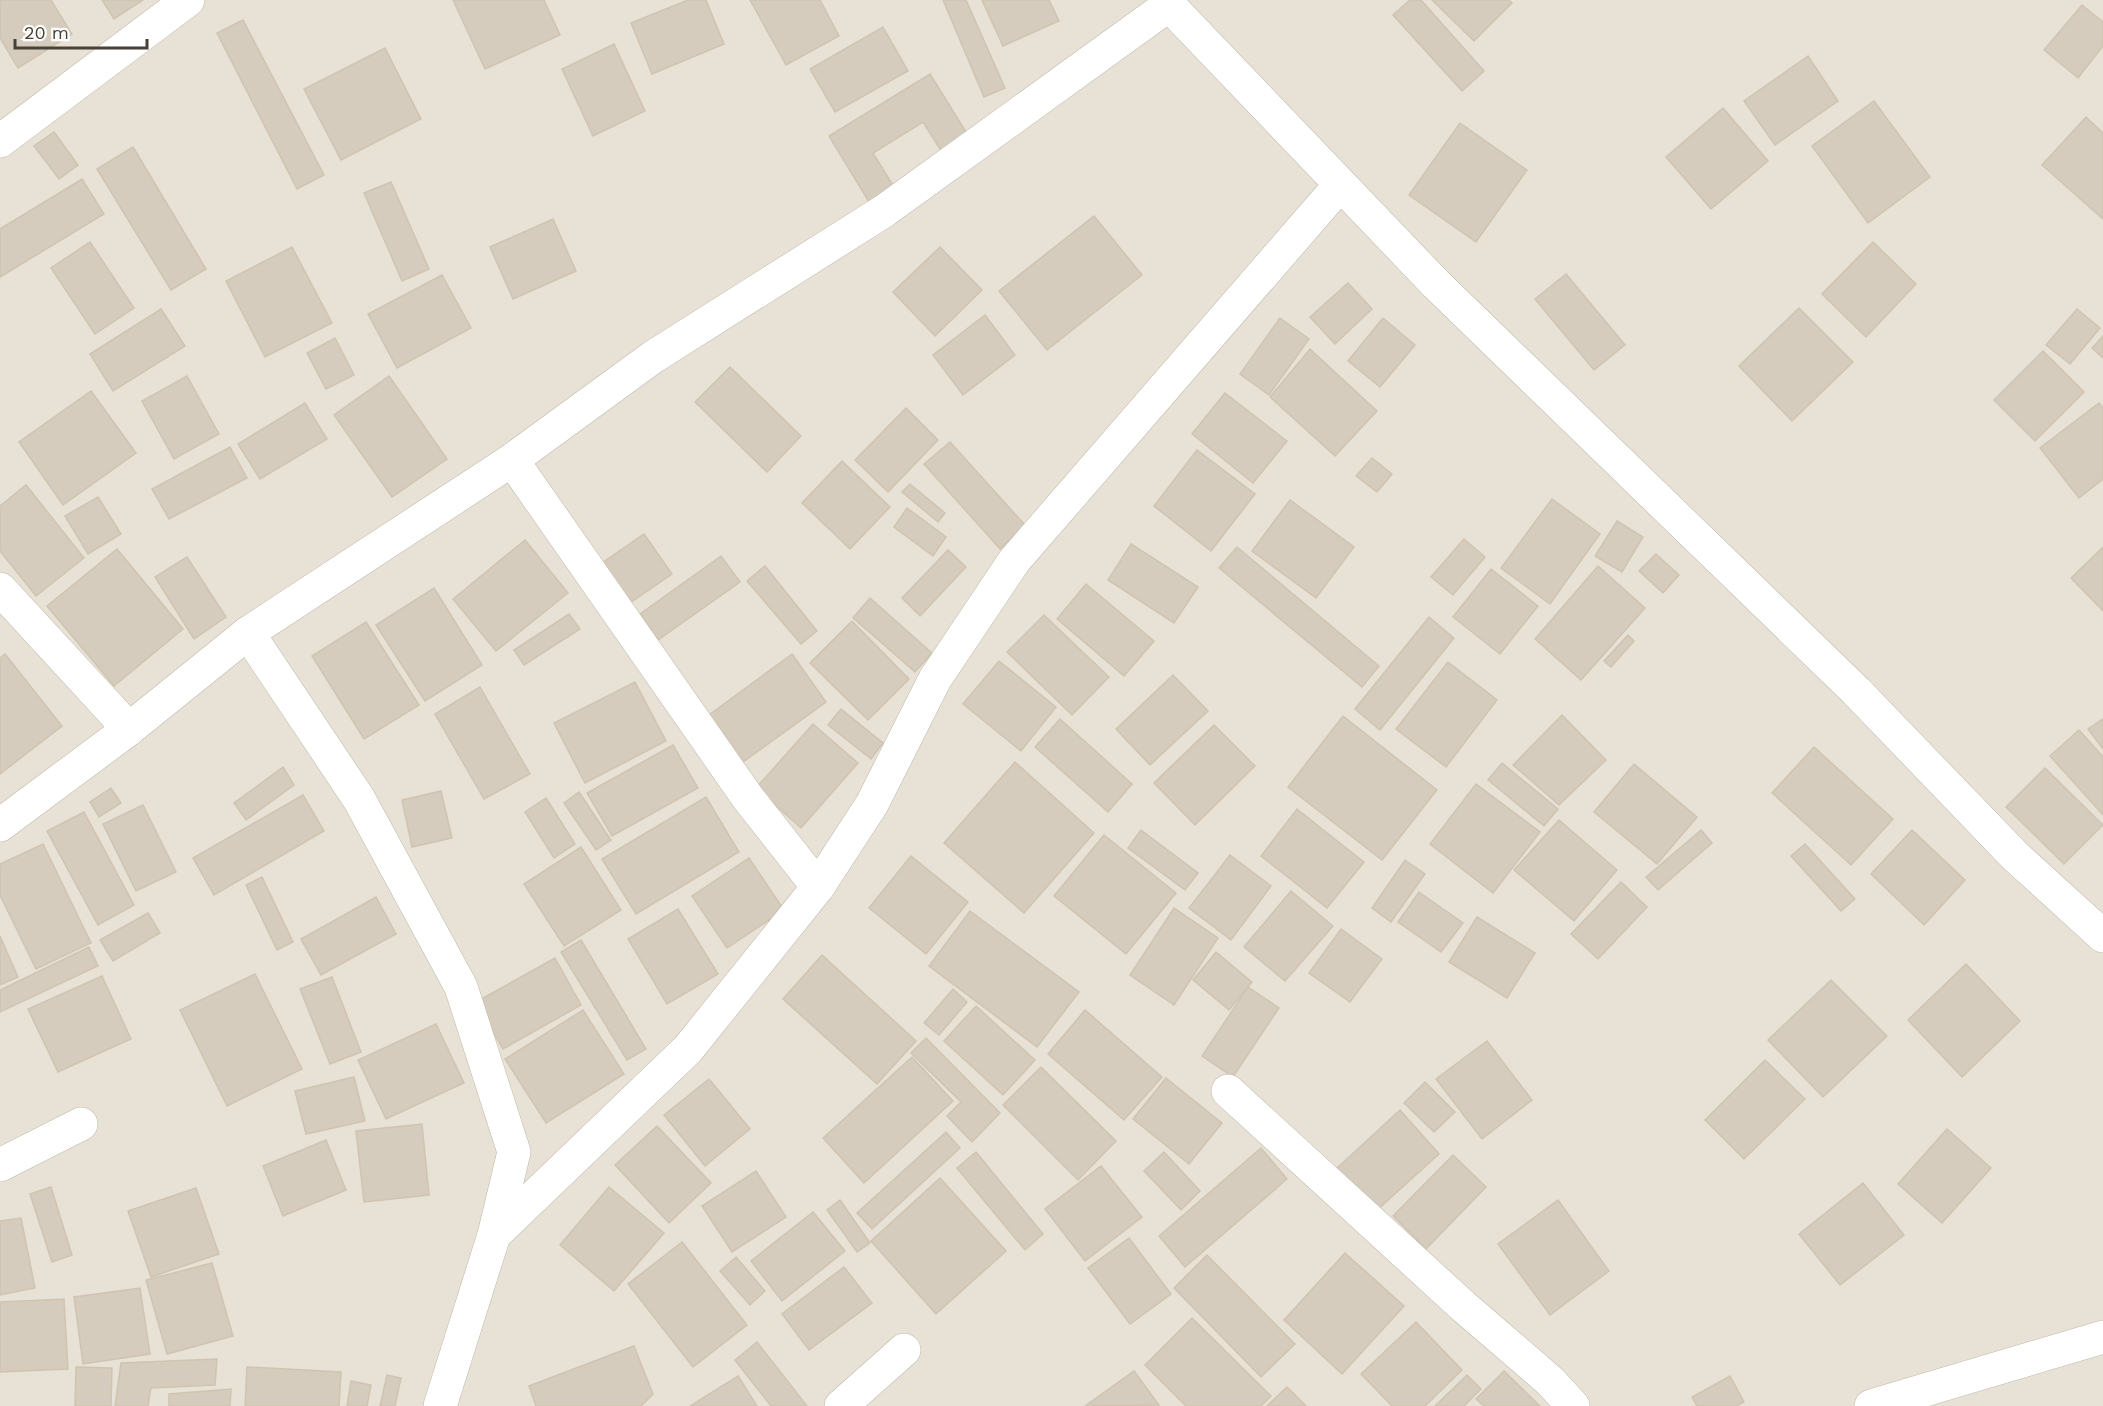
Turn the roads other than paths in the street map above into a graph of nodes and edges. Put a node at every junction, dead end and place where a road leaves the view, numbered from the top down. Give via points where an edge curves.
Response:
1 (188, 0) edge
2 (1168, 3) edge
3 (0, 141) edge
4 (1340, 184) junction
5 (512, 460) junction
6 (0, 590) edge
7 (248, 633) junction
8 (129, 729) junction
9 (0, 825) edge
10 (818, 887) junction
11 (2103, 936) edge
12 (1228, 1091) dead end
13 (81, 1124) dead end
14 (0, 1165) edge
15 (494, 1235) junction
16 (2103, 1337) edge
17 (904, 1350) dead end
18 (440, 1406) edge
19 (841, 1406) edge
20 (1573, 1406) edge
21 (1871, 1406) edge

1 - 3 street
2 - 4 street
2 - 5 street via 884,211 653,357
4 - 10 street via 1014,561 935,679 872,804
4 - 11 street via 1436,284 1856,691 2015,856
5 - 7 street
5 - 10 street via 748,798
6 - 8 street
7 - 8 street
7 - 15 street via 359,799 461,987 514,1152
8 - 9 street
10 - 15 street via 688,1049
12 - 20 street
13 - 14 street
15 - 18 street
16 - 21 street
17 - 19 street

